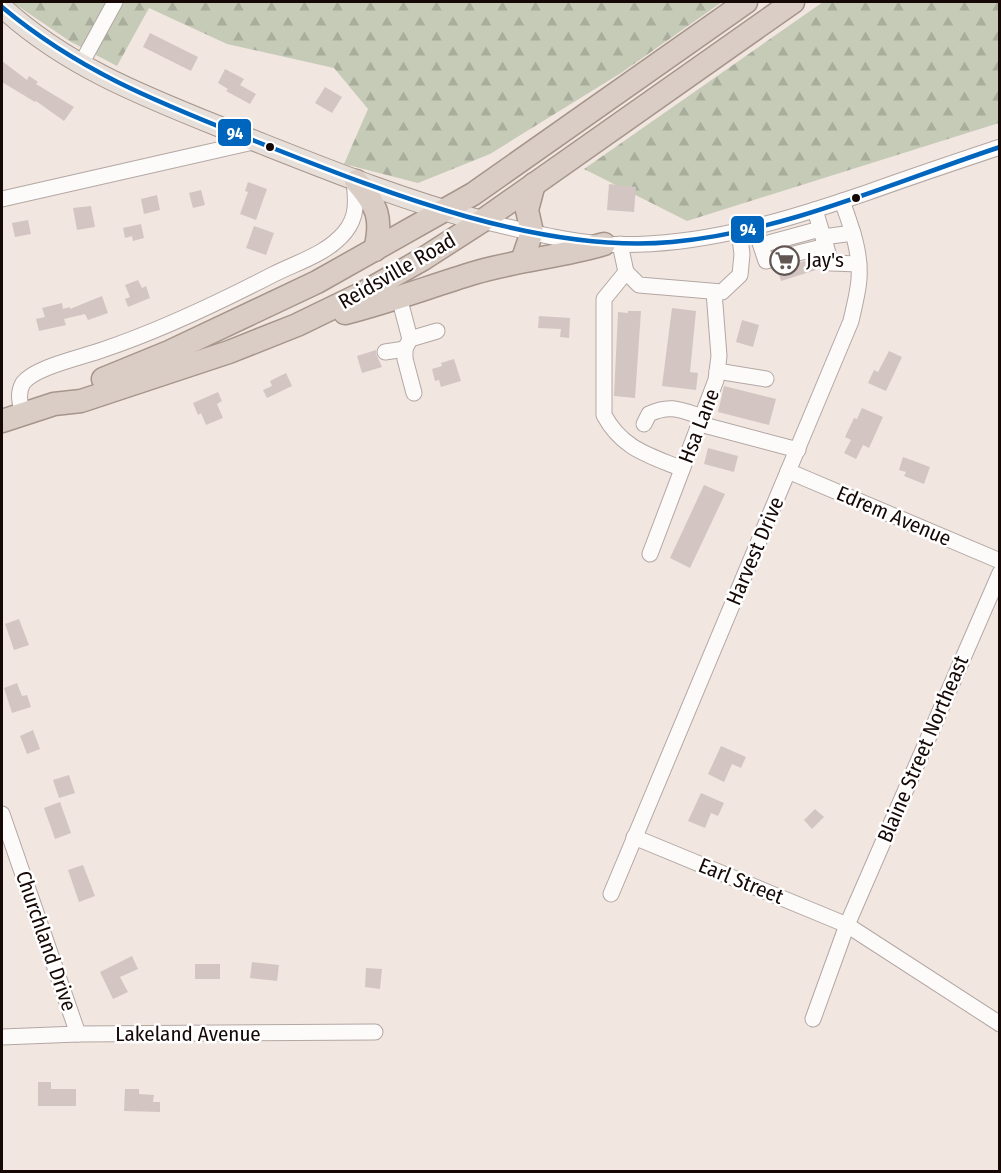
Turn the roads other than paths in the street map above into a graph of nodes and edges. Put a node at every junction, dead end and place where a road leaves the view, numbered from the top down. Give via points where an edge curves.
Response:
1 (115, 2) edge
2 (746, 2) edge
3 (793, 2) edge
4 (2, 7) edge
5 (81, 64) junction
6 (257, 141) junction
7 (999, 147) edge
8 (355, 181) junction
9 (534, 184) junction
10 (2, 198) edge
11 (842, 201) junction
12 (815, 210) junction
13 (444, 211) junction
14 (482, 220) junction
15 (755, 228) junction
16 (739, 231) junction
17 (532, 232) junction
18 (853, 232) junction
19 (823, 238) junction
20 (612, 244) junction
21 (761, 245) junction
22 (375, 250) junction
23 (522, 261) junction
24 (859, 264) junction
25 (626, 272) junction
26 (714, 292) junction
27 (399, 297) junction
28 (297, 325) junction
29 (437, 332) dead end
30 (407, 344) junction
31 (385, 352) dead end
32 (717, 371) junction
33 (766, 379) dead end
34 (414, 393) dead end
35 (54, 404) junction
36 (23, 414) junction
37 (701, 420) junction
38 (2, 421) edge
39 (644, 424) dead end
40 (798, 450) junction
41 (682, 469) junction
42 (788, 471) junction
43 (650, 554) dead end
44 (999, 561) edge
45 (999, 573) edge
46 (2, 814) edge
47 (634, 837) junction
48 (611, 894) dead end
49 (847, 925) junction
50 (813, 1019) dead end
51 (999, 1024) edge
52 (375, 1032) dead end
53 (78, 1034) junction
54 (2, 1037) edge

1 - 5 street
2 - 13 highway, Reidsville Road
3 - 9 highway, Reidsville Road
4 - 5 main road via 31,32
5 - 6 main road via 129,89
6 - 8 main road
6 - 10 street
7 - 11 street
8 - 13 main road
8 - 22 highway via 377,211 379,232
8 - 36 street via 355,213 345,232 333,243 200,312 30,377 20,393
9 - 14 highway, Reidsville Road
9 - 17 highway via 527,210
11 - 12 street
11 - 18 street, Harvest Drive
12 - 15 street
12 - 19 street
13 - 14 main road
13 - 22 highway, Reidsville Road
14 - 17 street
14 - 28 highway, Reidsville Road via 394,276
15 - 16 street
15 - 21 street
16 - 20 street via 672,242
16 - 26 street via 741,275 722,292
17 - 20 street
17 - 23 highway
18 - 19 street
18 - 24 street, Harvest Drive
19 - 21 street
19 - 21 street via 768,267
19 - 24 street via 831,263
20 - 23 highway
20 - 25 street
22 - 35 highway, Reidsville Road via 254,313
23 - 27 highway
24 - 40 street, Harvest Drive via 851,321
25 - 26 street via 639,285
25 - 41 street via 604,299 604,415 612,430 632,448
26 - 32 street, Hsa Lane
27 - 28 highway
27 - 30 street
28 - 35 highway, Reidsville Road via 92,398
29 - 30 street
30 - 31 street
30 - 34 street via 405,359
32 - 33 street
32 - 37 street, Hsa Lane
35 - 36 highway, Reidsville Road
36 - 38 highway, Reidsville Road
37 - 39 street via 673,407 649,414
37 - 40 street
37 - 41 street, Hsa Lane
40 - 42 street, Harvest Drive
41 - 43 street, Hsa Lane
42 - 44 street, Edrem Avenue
42 - 47 street, Harvest Drive
45 - 49 street, Blaine Street Northeast
46 - 53 street, Churchland Drive
47 - 48 street, Harvest Drive
47 - 49 street, Earl Street
49 - 50 street, Blaine Street Northeast
49 - 51 street, Earl Street
52 - 53 street, Lakeland Avenue
53 - 54 street, Lakeland Avenue

